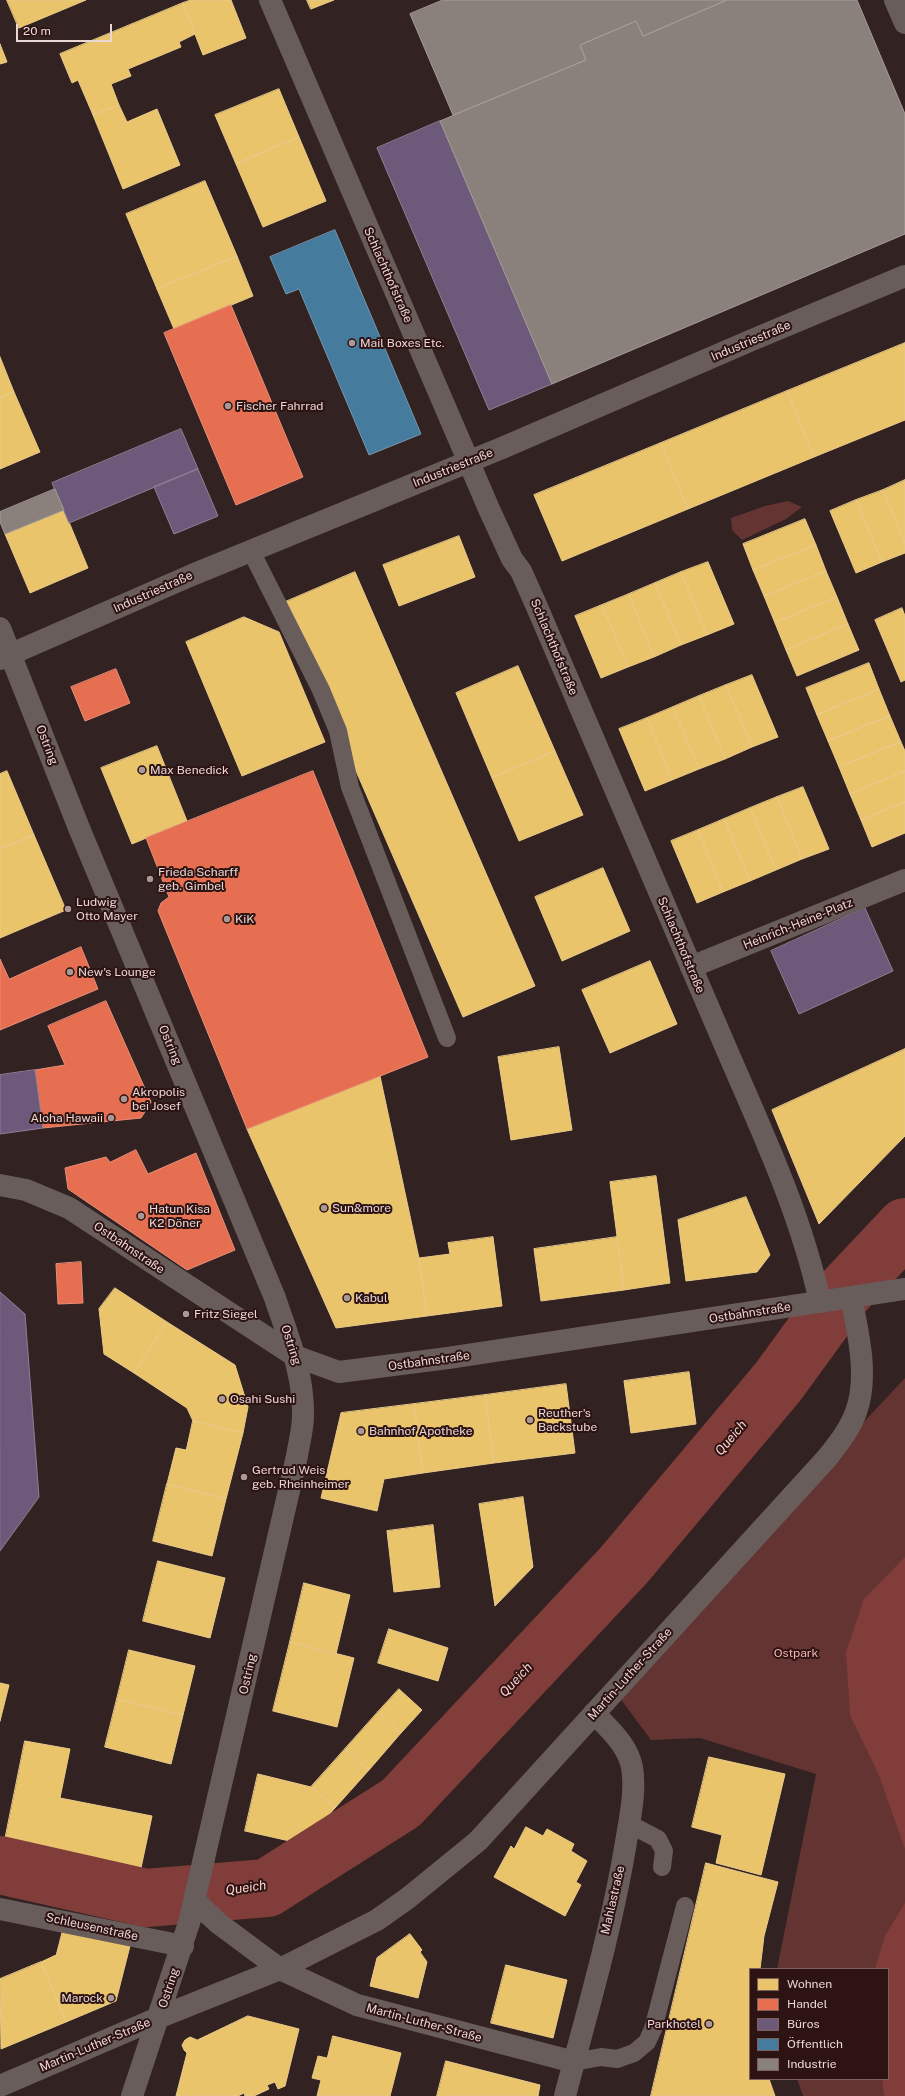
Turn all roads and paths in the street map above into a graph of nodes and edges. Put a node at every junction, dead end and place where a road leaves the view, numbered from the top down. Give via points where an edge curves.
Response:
1 (270, 0) edge
2 (895, 0) edge
3 (905, 23) edge
4 (905, 276) edge
5 (469, 462) junction
6 (251, 551) junction
7 (0, 628) edge
8 (5, 657) edge
9 (905, 880) edge
10 (691, 967) junction
11 (447, 1038) dead end
12 (0, 1185) edge
13 (905, 1289) edge
14 (851, 1297) junction
15 (820, 1302) junction
16 (295, 1356) junction
17 (594, 1714) junction
18 (629, 1824) junction
19 (662, 1867) dead end
20 (195, 1901) junction
21 (685, 1906) dead end
22 (0, 1909) edge
23 (183, 1946) junction
24 (280, 1969) junction
25 (160, 2017) junction
26 (574, 2062) junction
27 (0, 2086) edge
28 (132, 2096) edge
29 (566, 2096) edge

1 - 5 street, Schlachthofstraße
2 - 3 street
4 - 5 street, Industriestraße
5 - 6 street, Industriestraße
5 - 10 street, Schlachthofstraße via 512,559 528,585
6 - 8 street, Industriestraße
6 - 11 lane via 321,690 338,731 350,786
7 - 8 street, Ostring
8 - 16 street, Ostring via 275,1298
9 - 10 street, Heinrich-Heine-Platz
10 - 15 street, Schlachthofstraße via 787,1194 809,1258
12 - 16 street, Ostbahnstraße via 26,1190 69,1208
13 - 14 street, Ostbahnstraße
14 - 15 street, Ostbahnstraße
14 - 17 street, Martin-Luther-Straße via 860,1348 860,1397 848,1430 826,1458
15 - 16 street, Ostbahnstraße via 352,1371 339,1372
16 - 20 street, Ostring via 302,1382 304,1417 297,1456
17 - 18 street, Mahlastraße via 618,1738 632,1766
17 - 24 street, Martin-Luther-Straße via 478,1841 436,1877 377,1920
18 - 19 lane via 658,1839 664,1851
18 - 26 street, Mahlastraße via 620,1877
20 - 23 street, Ostring
20 - 24 street, Martin-Luther-Straße via 218,1923
21 - 26 lane via 653,2030 646,2042 634,2053 617,2060 600,2057
22 - 23 street, Schleusenstraße
23 - 25 street, Ostring
24 - 25 street, Martin-Luther-Straße
24 - 26 street, Martin-Luther-Straße via 357,2005
25 - 27 street, Martin-Luther-Straße
25 - 28 street, Ostring
26 - 29 street, Mahlastraße

